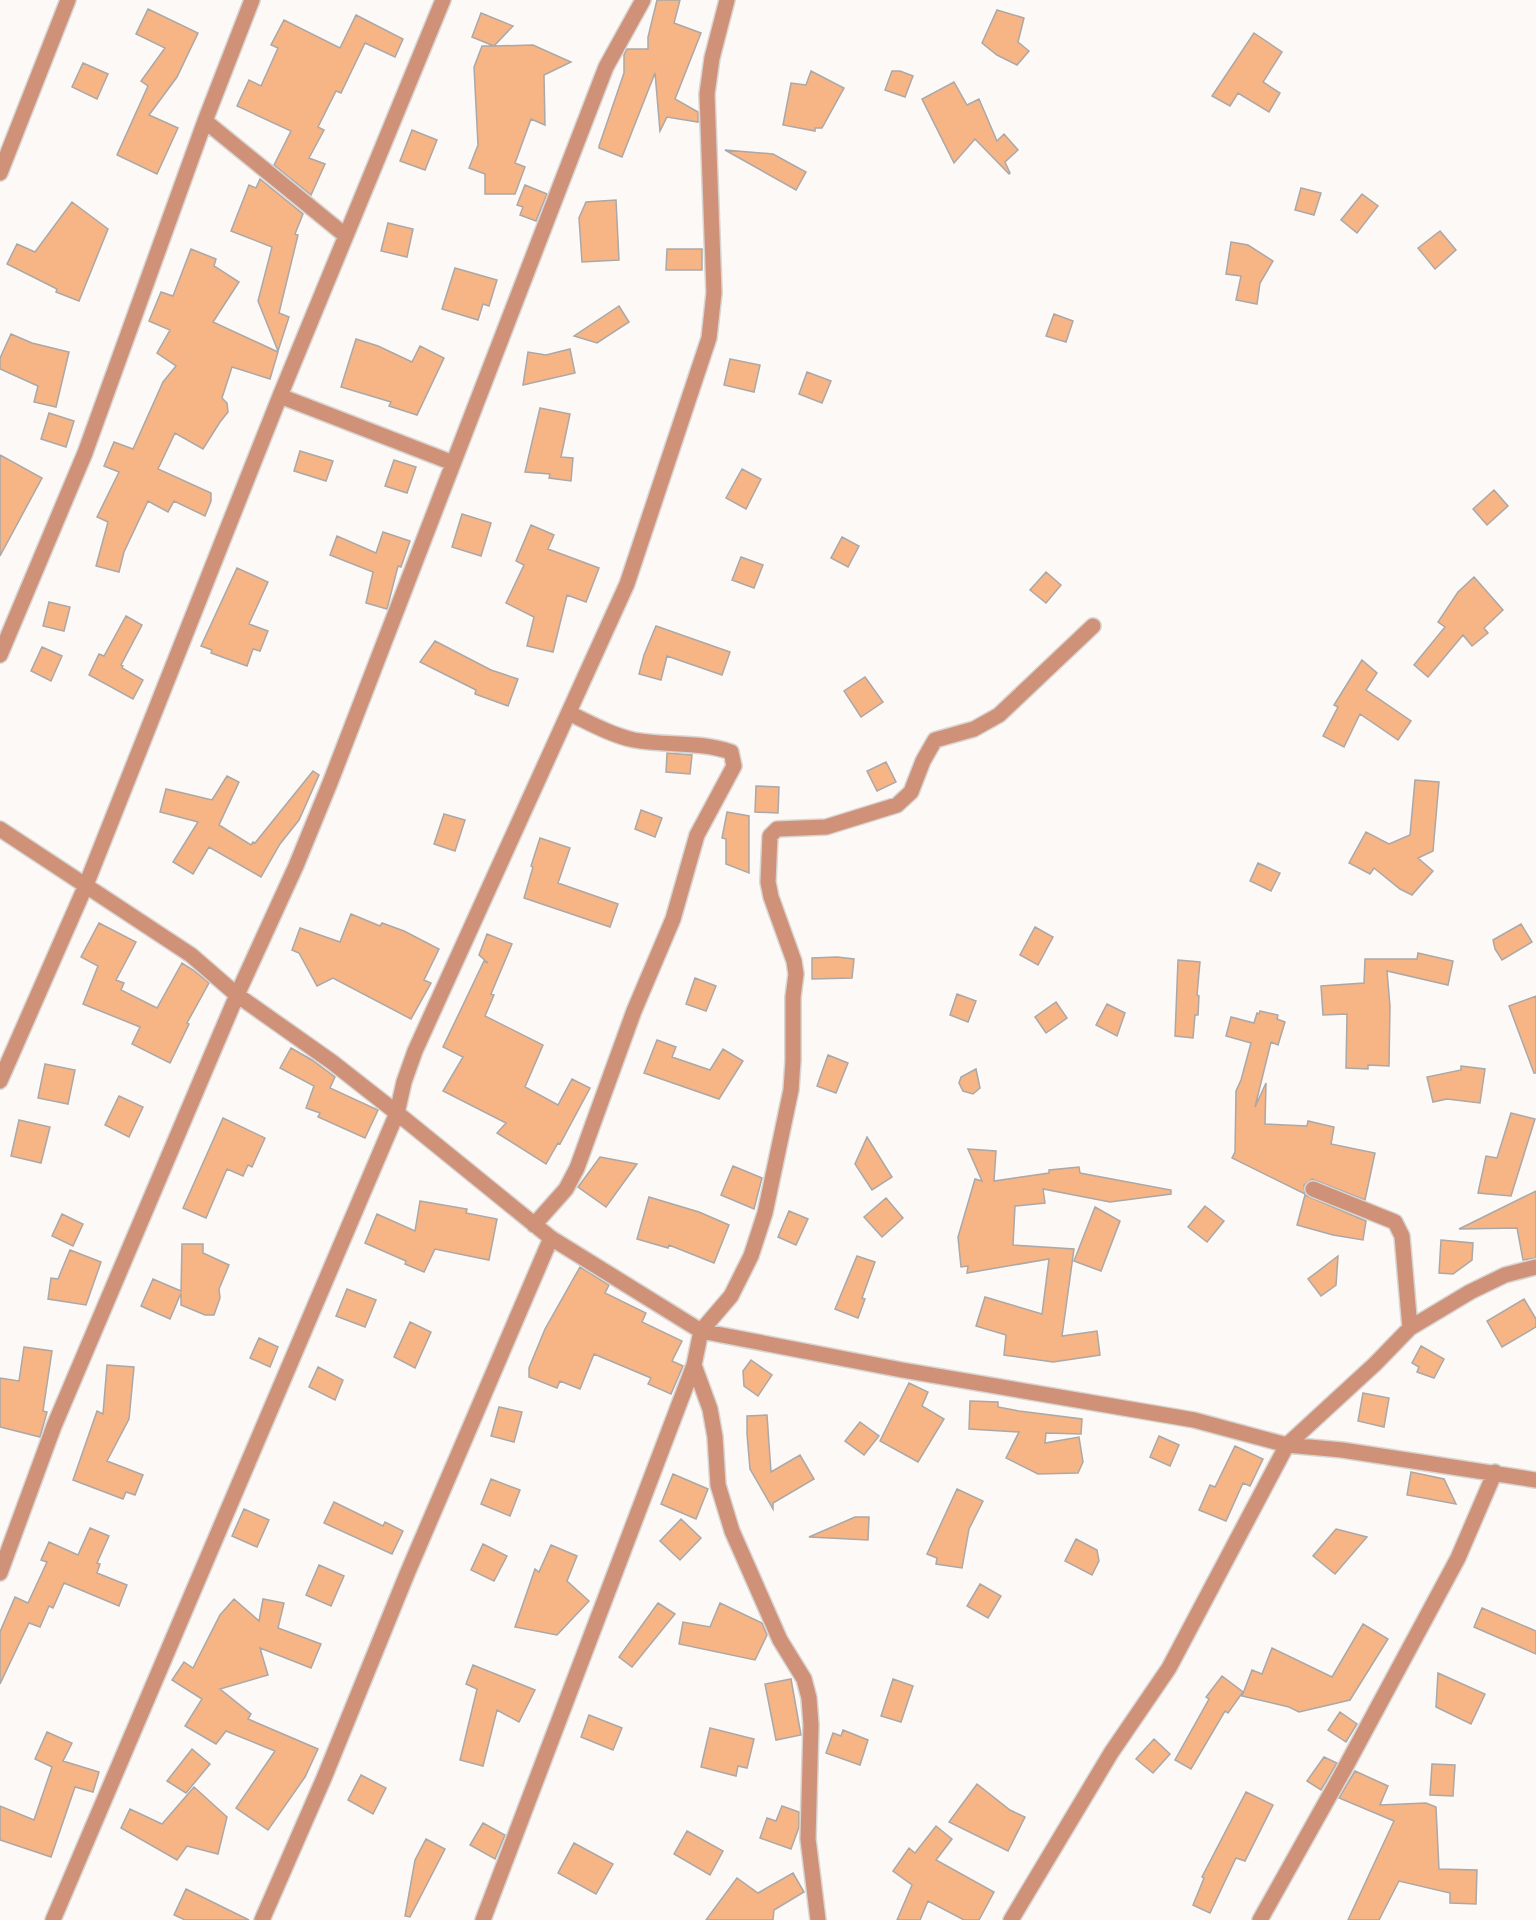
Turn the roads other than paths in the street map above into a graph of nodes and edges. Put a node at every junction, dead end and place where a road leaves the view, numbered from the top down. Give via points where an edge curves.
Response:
1 (68, 0) edge
2 (252, 0) edge
3 (442, 0) edge
4 (643, 0) edge
5 (727, 0) edge
6 (205, 121) junction
7 (0, 173) edge
8 (346, 236) junction
9 (280, 396) junction
10 (453, 463) junction
11 (1093, 626) dead end
12 (0, 655) edge
13 (569, 713) junction
14 (0, 829) edge
15 (86, 885) junction
16 (237, 995) junction
17 (0, 1081) edge
18 (397, 1113) junction
19 (1313, 1189) dead end
20 (534, 1225) junction
21 (551, 1238) junction
22 (1536, 1267) edge
23 (1410, 1328) junction
24 (701, 1331) junction
25 (694, 1365) junction
26 (1287, 1444) junction
27 (1495, 1472) junction
28 (1536, 1480) edge
29 (0, 1573) edge
30 (53, 1920) edge
31 (262, 1920) edge
32 (483, 1920) edge
33 (818, 1920) edge
34 (1011, 1920) edge
35 (1260, 1920) edge

1 - 7 street
2 - 6 street
3 - 8 street
4 - 10 street via 606,67
5 - 13 street via 707,94 714,293 709,338 627,584
6 - 8 street
6 - 12 street via 85,453
8 - 9 street
9 - 10 street
9 - 15 street
10 - 16 street via 330,783
11 - 24 street via 999,715 974,729 935,740 911,792 897,805 826,827 777,829 770,836 768,882 796,974 791,1090 765,1213 751,1256 731,1296
13 - 18 street via 415,1051
13 - 20 street via 634,740 717,747 731,752 734,766 697,835 679,903 634,1011 577,1168 566,1189
14 - 15 street
15 - 16 street via 184,950
15 - 17 street
16 - 18 street
16 - 29 street via 54,1426
18 - 20 street
18 - 30 street
19 - 23 street via 1395,1222 1402,1236
20 - 21 street
21 - 24 street
21 - 31 street
22 - 23 street via 1504,1275
23 - 26 street
24 - 25 street
24 - 26 street via 1194,1420
25 - 32 street
25 - 33 street via 710,1409 718,1485 732,1531 780,1640 804,1679 809,1698 808,1839
26 - 27 street
26 - 34 street via 1169,1668 1111,1753
27 - 28 street
27 - 35 street via 1458,1558

